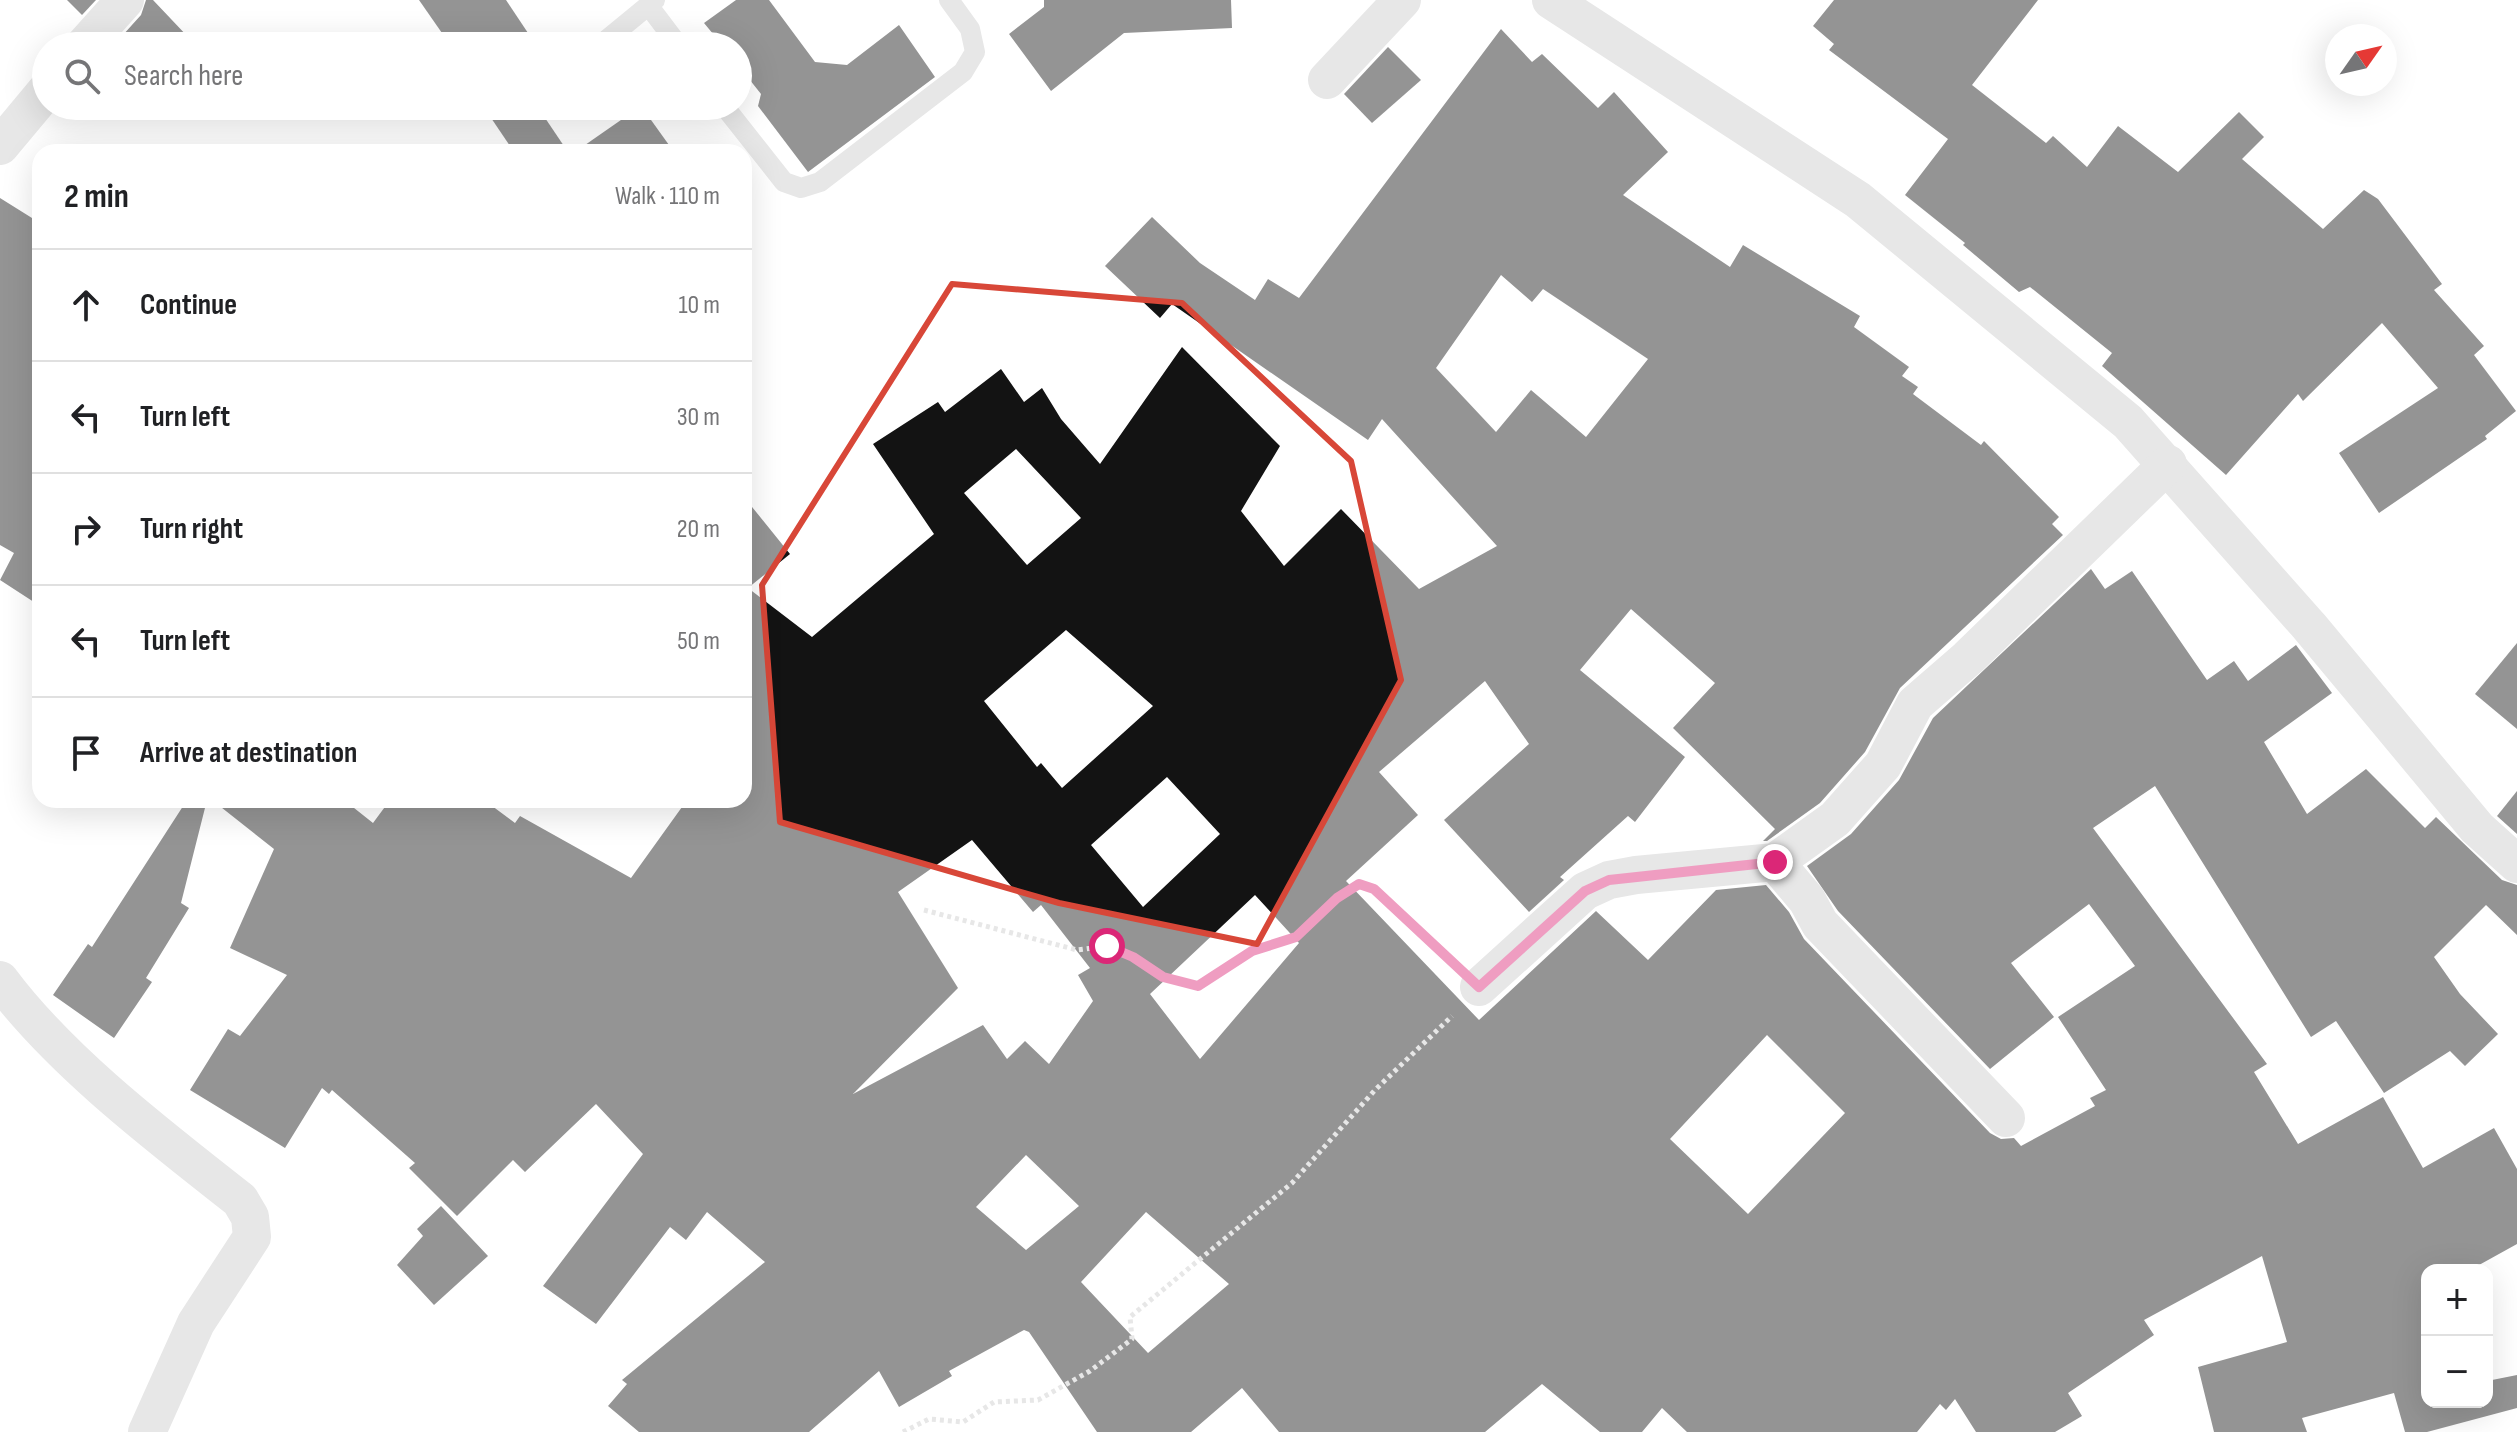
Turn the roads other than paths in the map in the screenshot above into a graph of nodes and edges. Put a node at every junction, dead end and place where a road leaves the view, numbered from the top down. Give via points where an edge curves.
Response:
1 (125, 0) edge
2 (949, 0) edge
3 (1402, 0) edge
4 (1551, 0) edge
5 (652, 3) edge
6 (96, 32) edge
7 (616, 32) edge
8 (670, 32) edge
9 (1327, 80) dead end
10 (32, 108) edge
11 (735, 120) edge
12 (0, 146) edge
13 (2168, 464) junction
14 (1775, 862) junction
15 (2517, 864) edge
16 (0, 980) edge
17 (1479, 987) road end
18 (2006, 1118) dead end
19 (147, 1432) edge

1 - 6 street
2 - 11 lane via 970,29 975,52 963,72 820,182 801,188 784,182
3 - 9 street
4 - 13 street via 1858,200 2128,422
5 - 7 lane
5 - 8 lane
10 - 12 street
13 - 14 street via 1915,704 1883,765 1835,819
13 - 15 street via 2477,828
14 - 17 street via 1609,880 1585,891
14 - 18 street via 1820,924
16 - 19 street via 17,1004 139,1121 240,1200 250,1217 252,1237 196,1323

